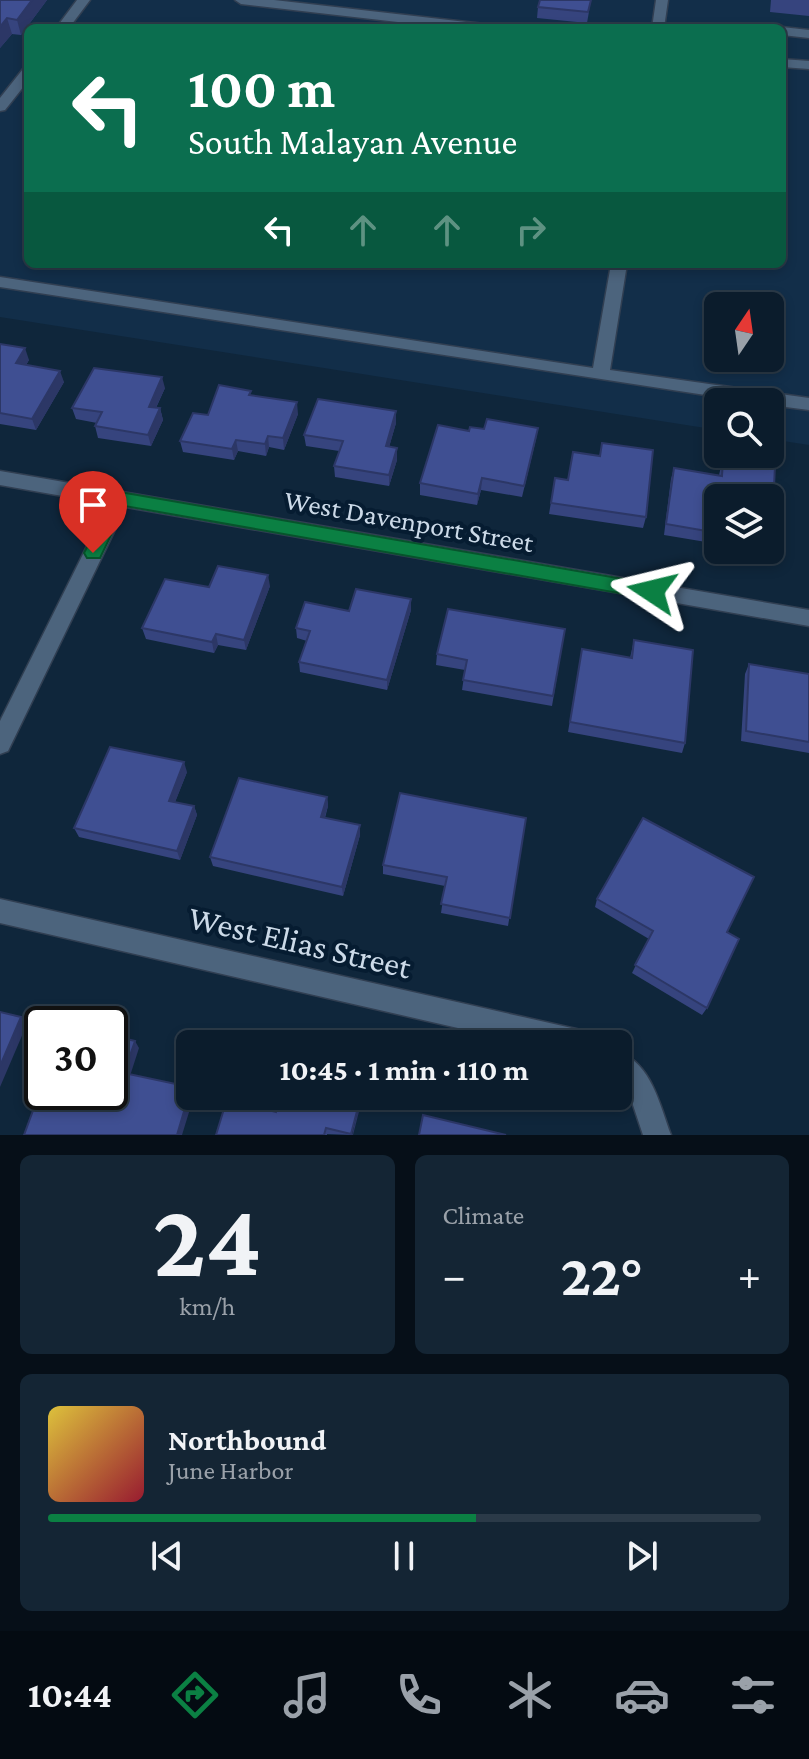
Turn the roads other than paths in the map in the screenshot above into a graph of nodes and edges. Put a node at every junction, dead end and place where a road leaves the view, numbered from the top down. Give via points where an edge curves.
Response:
1 (84, 0) edge
2 (241, 0) edge
3 (662, 0) edge
4 (65, 24) edge
5 (449, 24) edge
6 (659, 24) edge
7 (786, 31) edge
8 (809, 34) edge
9 (786, 63) edge
10 (809, 65) edge
11 (24, 77) edge
12 (0, 107) edge
13 (618, 268) edge
14 (0, 282) edge
15 (601, 374) junction
16 (809, 404) edge
17 (0, 478) edge
18 (120, 499) junction
19 (809, 618) edge
20 (0, 744) edge
21 (0, 911) edge
22 (523, 1030) edge
23 (632, 1077) edge
24 (657, 1135) edge

1 - 4 street
2 - 5 street
3 - 6 street
7 - 8 street
9 - 10 street
11 - 12 street
13 - 15 street
14 - 15 street
15 - 16 street
17 - 18 street, West Davenport Street
18 - 19 street, West Davenport Street
18 - 20 street
21 - 22 street, West Elias Street
23 - 24 street

